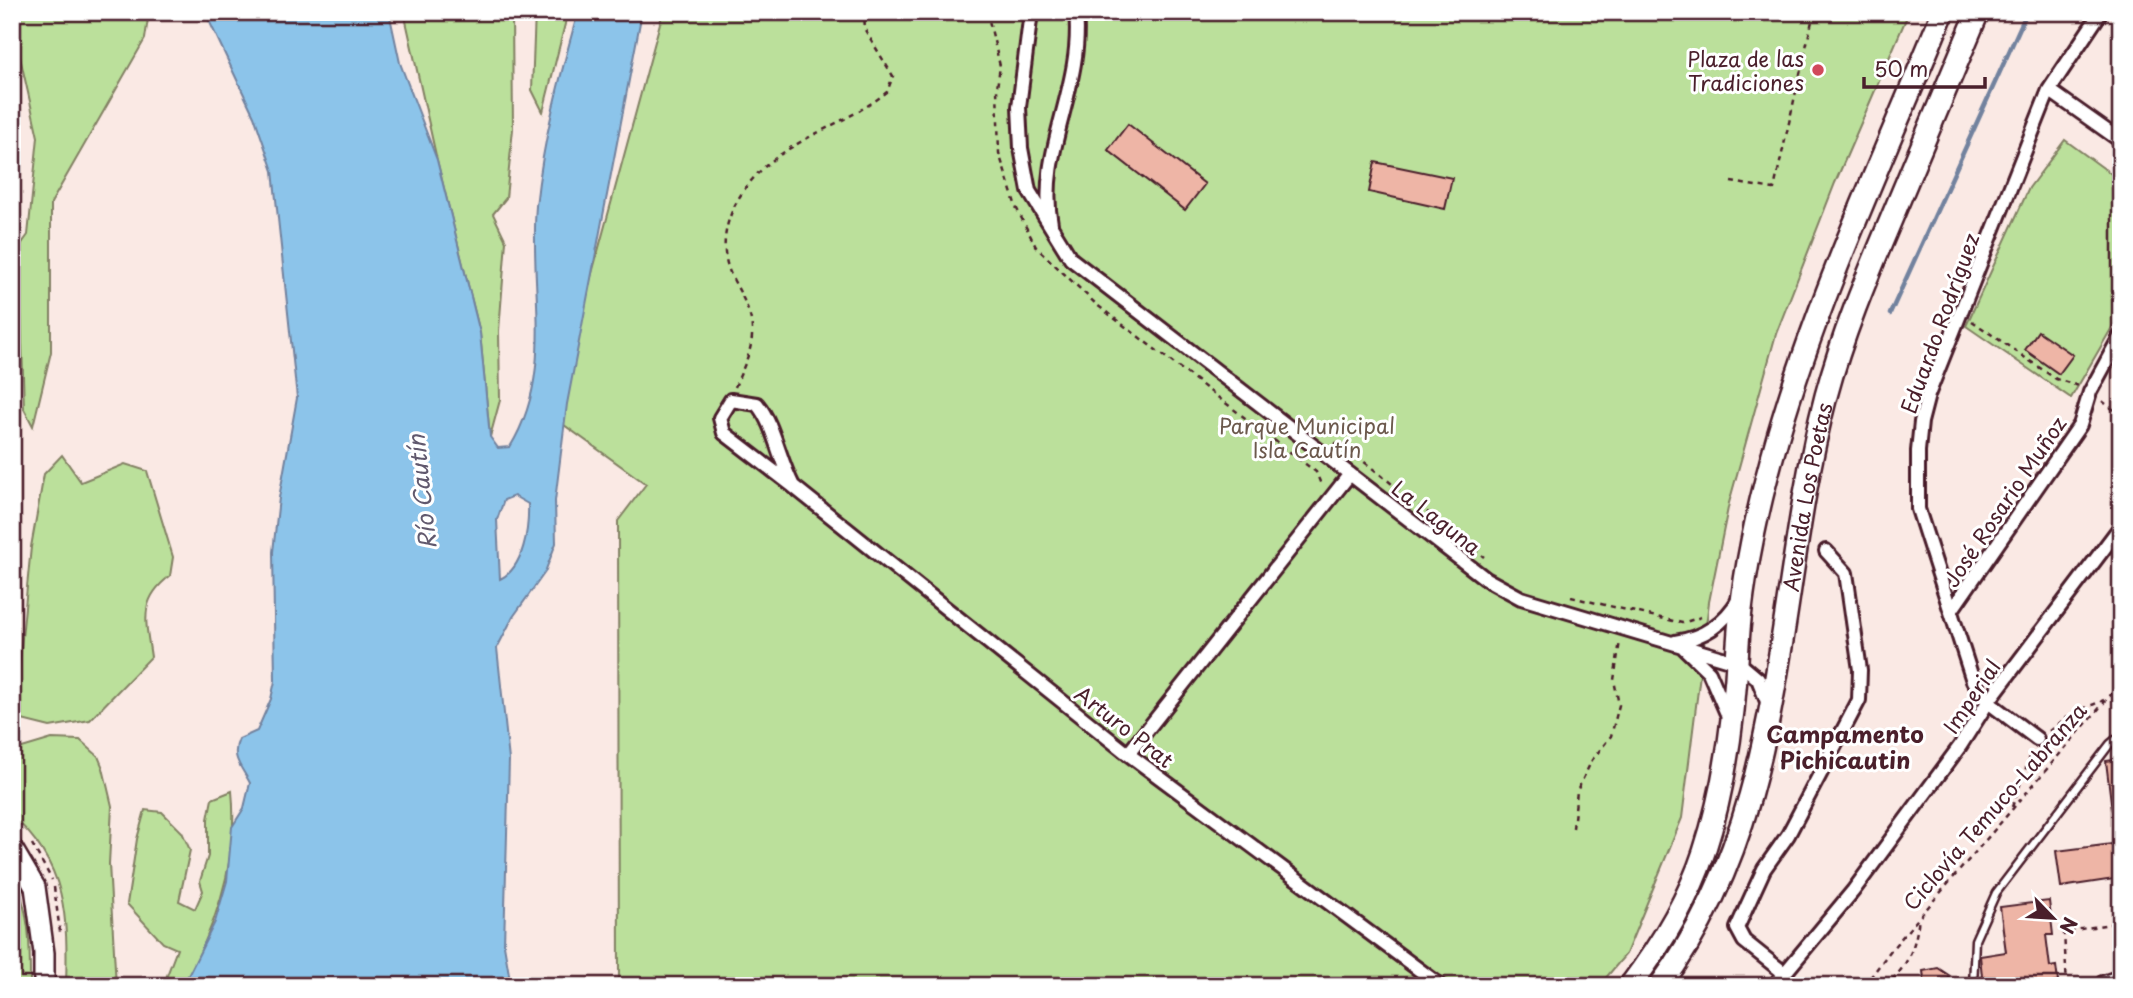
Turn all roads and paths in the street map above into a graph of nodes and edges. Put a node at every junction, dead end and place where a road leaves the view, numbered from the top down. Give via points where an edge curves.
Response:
1 (864, 12) edge
2 (1031, 12) edge
3 (1076, 12) edge
4 (1814, 12) edge
5 (1943, 12) edge
6 (1978, 12) edge
7 (2101, 12) edge
8 (2049, 90) junction
9 (2121, 141) edge
10 (1731, 182) dead end
11 (1051, 228) junction
12 (1036, 247) dead end
13 (1960, 313) junction
14 (2121, 335) edge
15 (2090, 392) junction
16 (731, 400) junction
17 (2121, 415) edge
18 (1338, 441) dead end
19 (1350, 474) junction
20 (793, 486) junction
21 (1324, 490) dead end
22 (2121, 526) edge
23 (1826, 551) dead end
24 (1484, 558) dead end
25 (1747, 579) junction
26 (1560, 594) dead end
27 (1951, 611) junction
28 (1682, 623) dead end
29 (1623, 626) junction
30 (1671, 642) junction
31 (1739, 663) junction
32 (2121, 684) edge
33 (1987, 702) junction
34 (1768, 715) junction
35 (1731, 724) junction
36 (2121, 735) edge
37 (2036, 739) dead end
38 (1128, 754) junction
39 (1573, 828) dead end
40 (12, 848) edge
41 (1919, 917) junction
42 (2121, 922) edge
43 (1784, 974) junction
44 (2121, 974) edge
45 (44, 986) edge
46 (1441, 986) edge
47 (1630, 986) edge
48 (1660, 986) edge
49 (1774, 986) edge
50 (1864, 986) edge
51 (1884, 986) edge
52 (1973, 986) edge
53 (2067, 986) edge
54 (2101, 986) edge

1 - 16 path via 865,30 893,76 887,92 769,163 746,188 728,223 726,261 746,303 752,332
2 - 11 street, La Laguna via 1019,107 1021,148 1029,191
3 - 11 street, La Laguna via 1070,92 1048,173
4 - 10 path via 1774,189
5 - 25 main road, Avenida Los Poetas via 1803,362 1775,447
6 - 34 main road, Avenida Los Poetas via 1838,357 1811,464
7 - 8 street, Eduardo Rodríguez
8 - 9 street
8 - 13 street, Eduardo Rodríguez
11 - 19 street, La Laguna via 1071,260 1108,291
12 - 21 path via 1097,305 1316,472
13 - 15 path via 2056,379
13 - 27 street, Eduardo Rodríguez via 1928,395 1917,462 1918,509
14 - 15 street, José Rosario Muñoz
15 - 17 path
15 - 27 street, José Rosario Muñoz via 2080,425
16 - 20 street, Arturo Prat via 757,404 766,415 780,463
16 - 20 street, Arturo Prat via 720,418 724,433
18 - 24 path
19 - 29 street, La Laguna via 1486,579 1521,598
19 - 38 street
20 - 38 street, Arturo Prat
22 - 33 street, Imperial
23 - 43 street via 1846,573 1860,670 1859,700 1788,835 1764,870 1737,928 1744,941
25 - 30 street via 1723,620 1694,638
25 - 31 main road, Avenida Los Poetas
26 - 28 path
27 - 33 street, Eduardo Rodríguez via 1973,681
29 - 30 street, La Laguna
29 - 39 path via 1614,680 1619,705 1614,726 1577,791
30 - 31 street
30 - 35 street via 1709,671
31 - 34 street via 1762,687
31 - 35 main road, Avenida Los Poetas
32 - 41 path, Ciclovía Temuco-Labranza
33 - 37 street
33 - 43 street, Imperial via 1886,846
34 - 48 main road, Avenida Los Poetas via 1756,783 1735,849 1707,912
35 - 47 main road, Avenida Los Poetas via 1717,804 1699,865 1668,930
36 - 52 lane via 1996,893 1975,940
38 - 46 street, Arturo Prat
40 - 45 main road via 35,887
41 - 50 path, Ciclovía Temuco-Labranza
41 - 51 path via 1912,953
42 - 53 path via 2064,932
43 - 49 street, Imperial
44 - 54 lane via 2104,978

